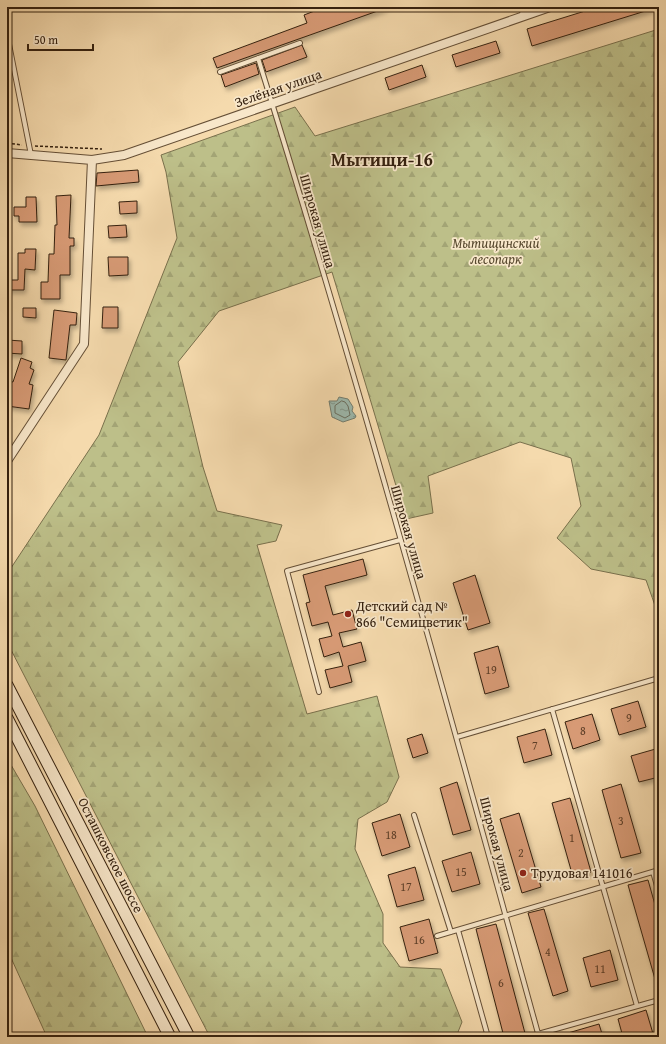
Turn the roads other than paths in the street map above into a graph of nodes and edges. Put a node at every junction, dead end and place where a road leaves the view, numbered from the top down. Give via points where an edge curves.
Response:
1 (550, 7) edge
2 (522, 11) edge
3 (7, 34) edge
4 (300, 43) dead end
5 (258, 58) junction
6 (220, 72) dead end
7 (272, 104) junction
8 (7, 153) edge
9 (31, 155) junction
10 (92, 160) junction
11 (7, 462) edge
12 (400, 540) junction
13 (659, 678) edge
14 (7, 685) edge
15 (319, 692) dead end
16 (552, 709) junction
17 (7, 718) edge
18 (457, 737) junction
19 (414, 815) dead end
20 (659, 870) edge
21 (653, 872) junction
22 (603, 887) junction
23 (659, 893) edge
24 (505, 916) junction
25 (458, 930) junction
26 (451, 932) junction
27 (437, 936) dead end
28 (659, 1000) edge
29 (637, 1006) junction
30 (538, 1035) edge
31 (170, 1037) edge
32 (189, 1037) edge
33 (488, 1037) edge

1 - 2 street, Зелёная улица
2 - 7 street, Зелёная улица
3 - 9 lane
4 - 5 lane
5 - 6 lane
5 - 7 lane, Широкая улица
7 - 10 street, Зелёная улица via 124,155
7 - 12 lane, Широкая улица
8 - 9 street, Зелёная улица
9 - 10 street, Зелёная улица
10 - 11 street via 84,344
12 - 15 lane via 287,571
12 - 18 lane, Широкая улица
13 - 16 lane
14 - 32 main road, Осташковское шоссе
16 - 18 lane
16 - 22 lane
17 - 31 main road
18 - 24 lane, Широкая улица
19 - 26 lane
20 - 21 lane
21 - 22 lane
21 - 23 lane
22 - 24 lane
22 - 29 lane
24 - 25 lane
24 - 30 lane, Широкая улица
25 - 26 lane
25 - 33 lane
26 - 27 lane
28 - 29 lane
29 - 30 lane

